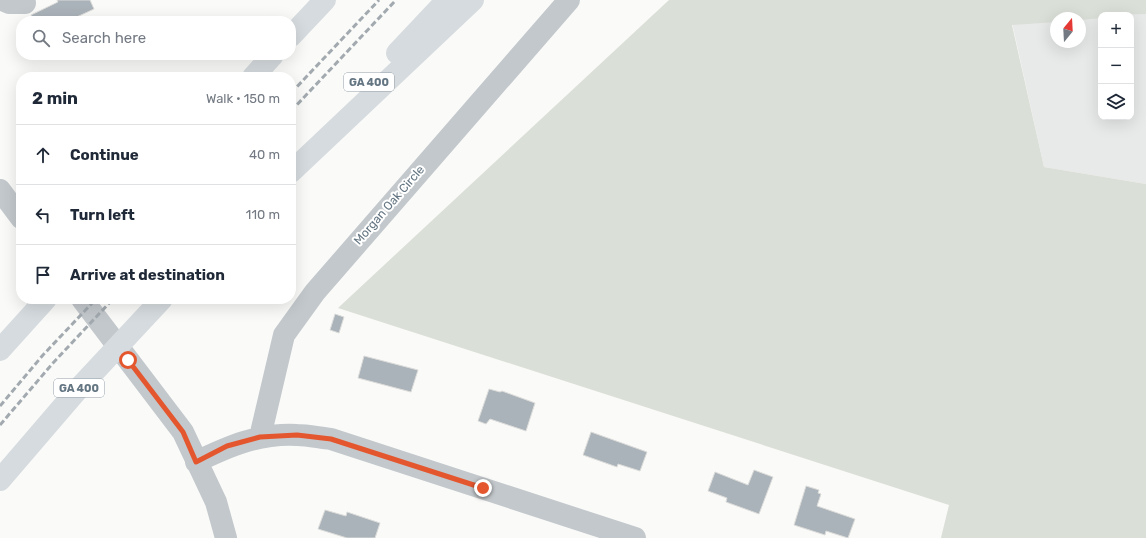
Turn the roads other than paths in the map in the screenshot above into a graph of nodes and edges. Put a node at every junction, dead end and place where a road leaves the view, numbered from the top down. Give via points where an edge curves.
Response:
1 (2, 0) edge
2 (325, 0) edge
3 (447, 0) edge
4 (473, 0) edge
5 (569, 0) edge
6 (25, 3) dead end
7 (296, 31) edge
8 (268, 60) edge
9 (258, 72) edge
10 (296, 159) edge
11 (296, 167) edge
12 (0, 190) edge
13 (16, 211) edge
14 (41, 304) edge
15 (86, 304) edge
16 (157, 304) edge
17 (0, 350) edge
18 (260, 437) junction
19 (196, 462) junction
20 (0, 480) edge
21 (226, 538) edge
22 (635, 538) edge

1 - 6 street
2 - 7 highway
3 - 10 highway, GA 400
4 - 11 highway
5 - 18 street, Morgan Oak Circle via 314,292 284,335
8 - 9 highway
12 - 13 street
14 - 17 highway
15 - 19 street via 183,432
16 - 20 highway, GA 400 via 79,388
18 - 19 street via 227,446
18 - 22 street via 297,435 331,439
19 - 21 street via 216,502

